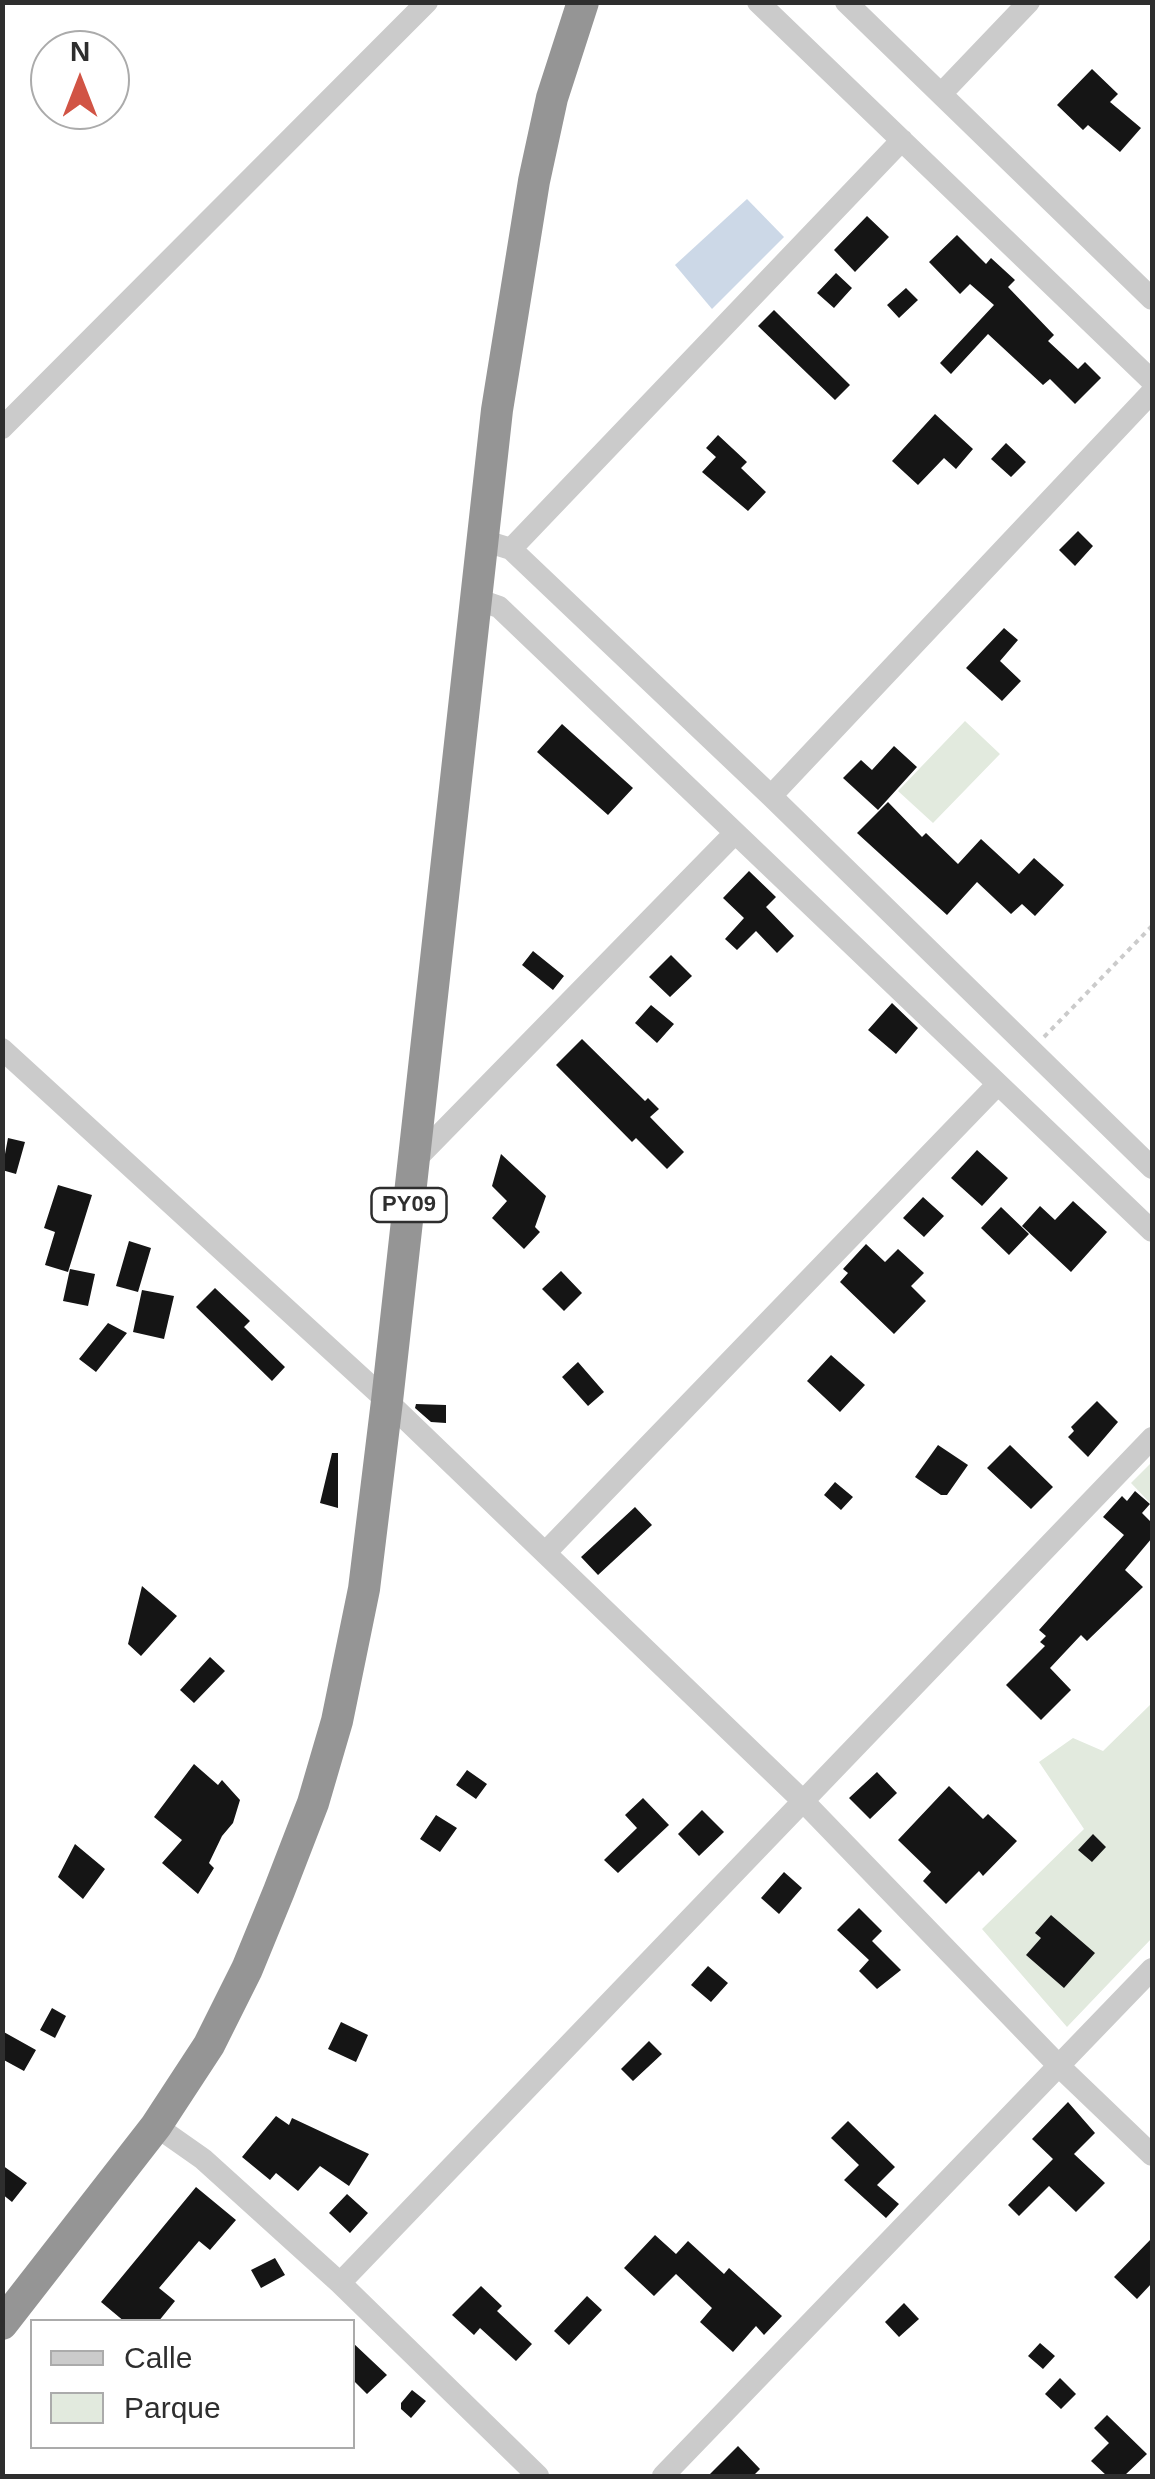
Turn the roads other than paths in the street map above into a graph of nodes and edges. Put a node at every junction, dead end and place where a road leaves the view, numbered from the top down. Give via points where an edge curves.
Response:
1 (427, 2) edge
2 (584, 2) edge
3 (758, 2) edge
4 (846, 2) edge
5 (1030, 2) edge
6 (942, 94) junction
7 (902, 140) junction
8 (1152, 299) edge
9 (1152, 381) edge
10 (1152, 392) edge
11 (2, 428) edge
12 (497, 545) junction
13 (476, 599) junction
14 (771, 796) junction
15 (735, 833) junction
16 (2, 1049) edge
17 (998, 1084) junction
18 (414, 1161) junction
19 (1152, 1168) edge
20 (1152, 1231) edge
21 (388, 1401) junction
22 (1152, 1438) edge
23 (545, 1553) junction
24 (805, 1802) junction
25 (1152, 1969) edge
26 (1060, 2067) junction
27 (156, 2126) junction
28 (1152, 2155) edge
29 (340, 2283) junction
30 (2, 2324) edge
31 (538, 2476) edge
32 (663, 2476) edge

1 - 11 street
2 - 12 highway, PY09 via 534,181 497,410
3 - 7 street
4 - 6 street
5 - 6 street
6 - 8 street
7 - 9 street
7 - 12 street
10 - 14 street
12 - 13 highway, PY09
12 - 14 street
13 - 15 street via 499,608
13 - 18 highway, PY09
14 - 19 street
15 - 17 street
15 - 18 street
16 - 21 street
17 - 20 street
17 - 23 street
18 - 21 highway, PY09
21 - 23 street
21 - 27 highway, PY09 via 364,1589 313,1803 247,1969
22 - 24 street
23 - 24 street
24 - 26 street
24 - 29 street
25 - 26 street
26 - 28 street
26 - 32 street
27 - 29 street via 203,2159
27 - 30 highway, PY09
29 - 31 street

